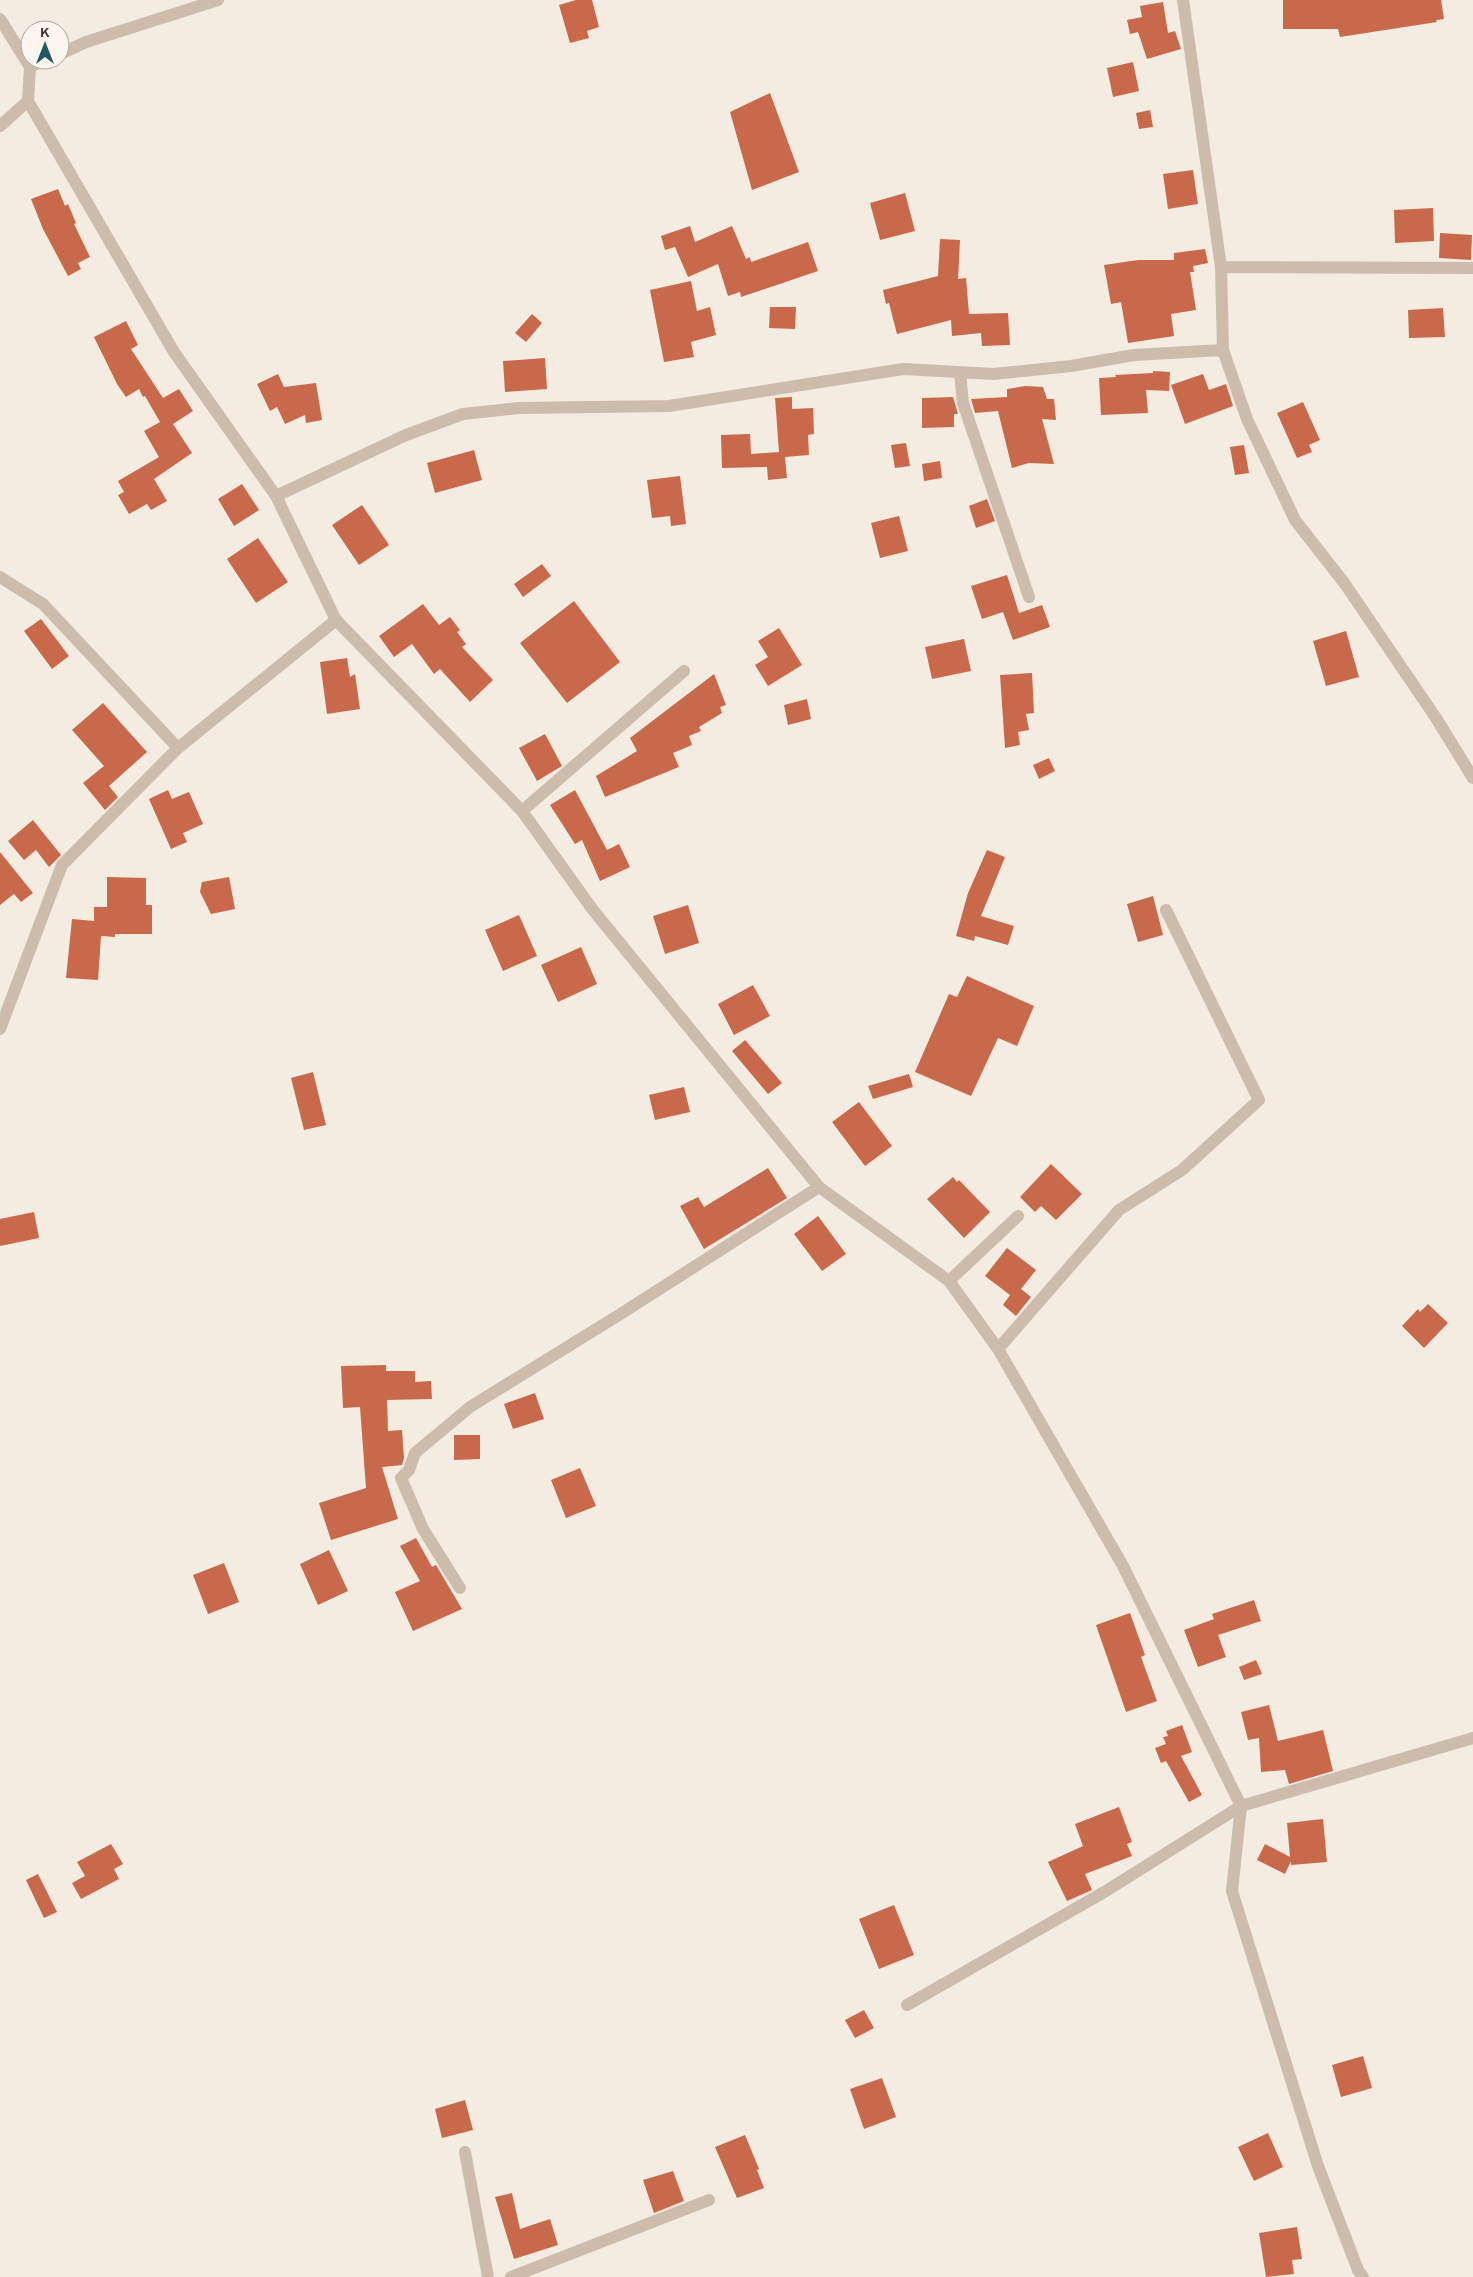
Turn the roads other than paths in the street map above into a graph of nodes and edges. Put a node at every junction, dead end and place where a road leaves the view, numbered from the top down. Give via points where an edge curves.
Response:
1 (218, 0) edge
2 (1183, 0) edge
3 (0, 19) edge
4 (70, 49) edge
5 (20, 51) edge
6 (30, 70) edge
7 (28, 101) junction
8 (0, 126) edge
9 (1221, 267) junction
10 (1473, 268) edge
11 (1223, 350) junction
12 (960, 373) junction
13 (276, 496) junction
14 (0, 577) edge
15 (1029, 597) dead end
16 (336, 620) junction
17 (684, 671) dead end
18 (178, 748) junction
19 (1473, 778) edge
20 (522, 811) junction
21 (1166, 910) dead end
22 (0, 1029) edge
23 (819, 1187) junction
24 (1018, 1216) dead end
25 (949, 1281) junction
26 (998, 1348) junction
27 (460, 1588) dead end
28 (1473, 1738) edge
29 (1241, 1806) junction
30 (908, 2005) dead end
31 (465, 2152) dead end
32 (708, 2200) dead end
33 (488, 2277) edge
34 (511, 2277) edge
35 (1363, 2277) edge

1 - 4 street
2 - 9 street
3 - 5 street
6 - 7 street
7 - 8 street
7 - 13 street via 174,352
9 - 10 street
9 - 11 street
11 - 12 street via 1134,355 994,374
11 - 19 street via 1246,419 1295,520 1344,584
12 - 13 street via 903,369 668,406 519,408 463,414 406,435
12 - 15 street via 963,403
13 - 16 street
14 - 18 street via 43,604
16 - 18 street
16 - 20 street
17 - 20 street
18 - 22 street via 62,865
20 - 23 street via 593,910
21 - 26 street via 1259,1100 1182,1170 1119,1210
23 - 25 street
23 - 27 street via 470,1407 415,1453 409,1470 401,1478 423,1529
24 - 25 street
25 - 26 street
26 - 29 street via 1123,1566
28 - 29 street
29 - 30 street via 1106,1891
29 - 35 street via 1232,1891 1318,2166
31 - 33 street
32 - 34 street

